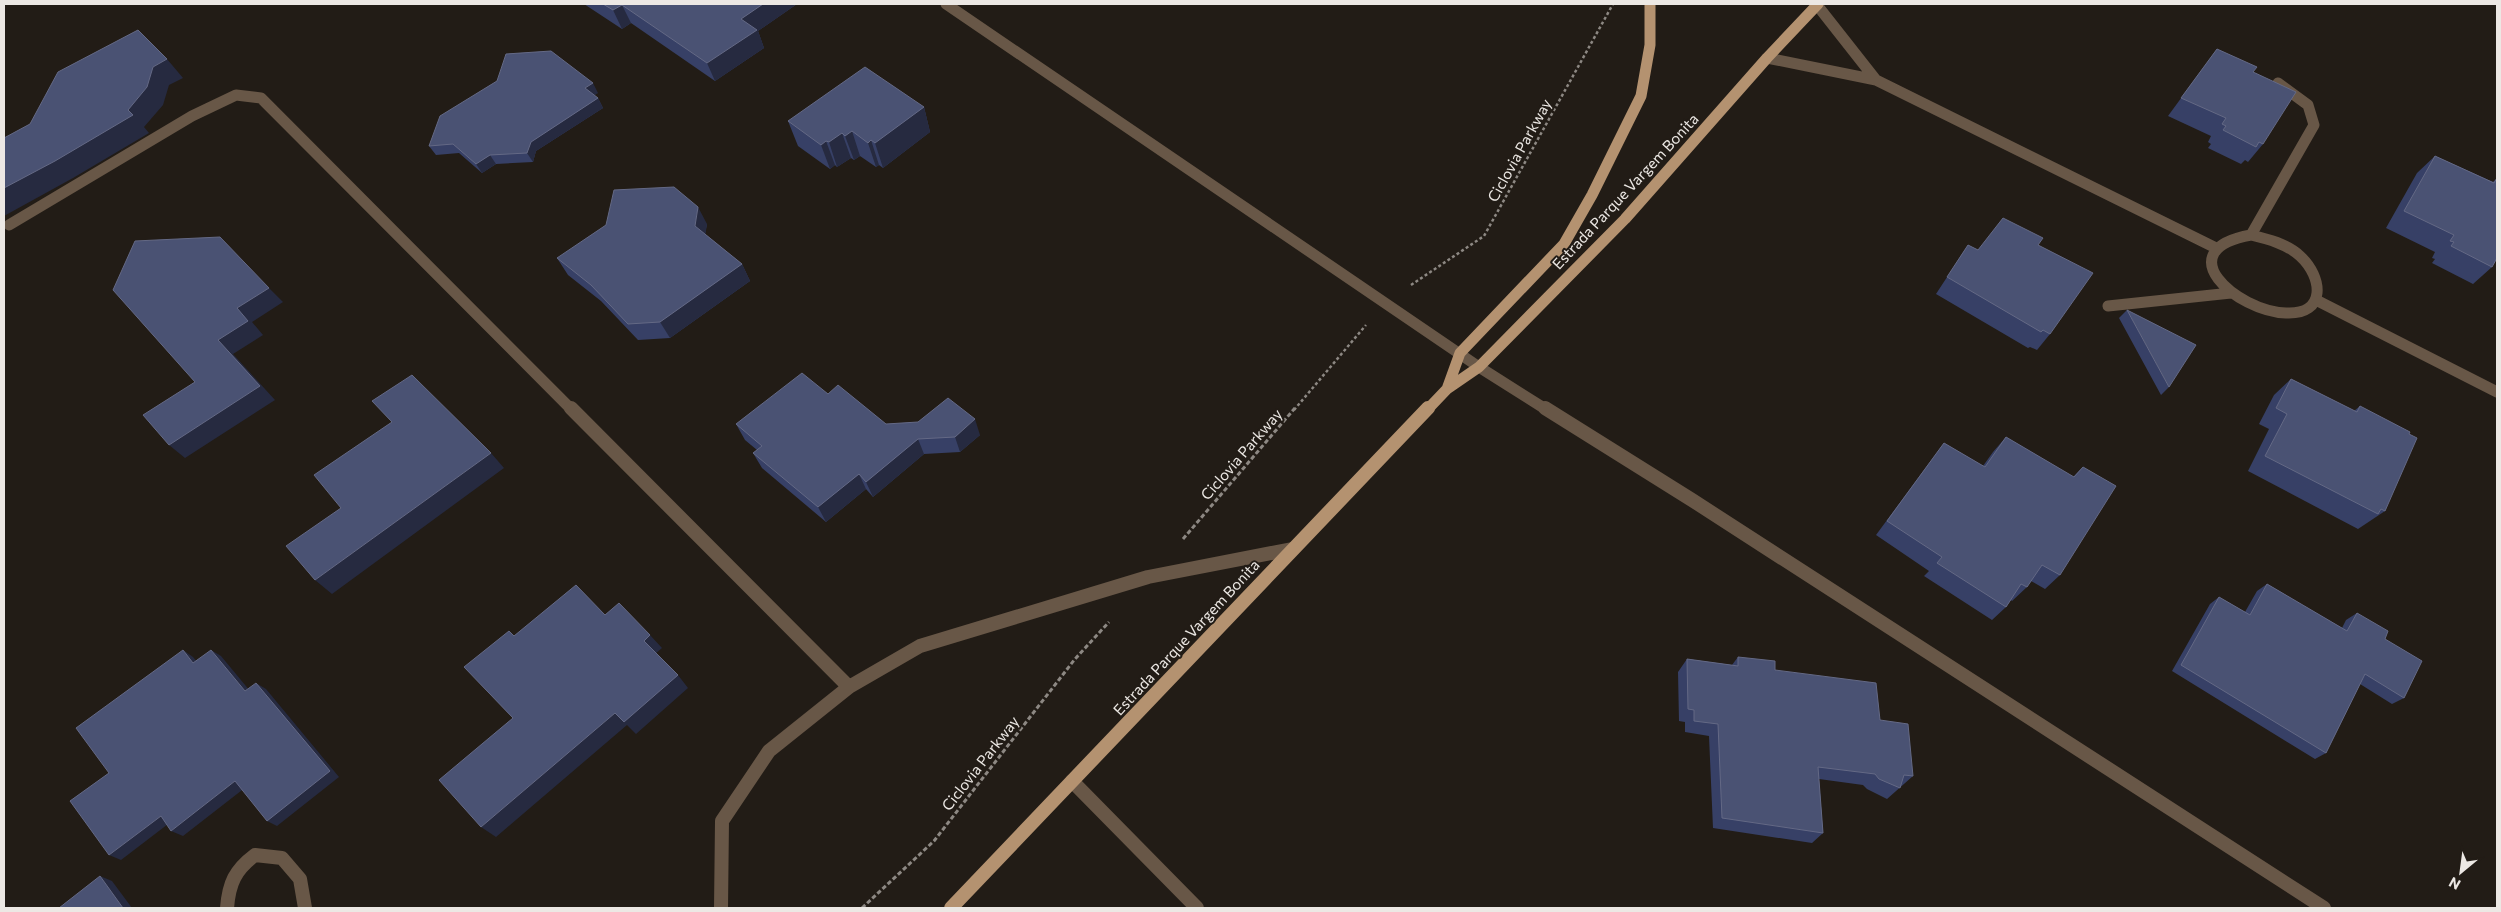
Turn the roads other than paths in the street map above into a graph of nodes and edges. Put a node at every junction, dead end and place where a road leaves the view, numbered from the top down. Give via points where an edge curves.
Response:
1 (946, 4) edge
2 (1650, 4) edge
3 (1818, 4) edge
4 (1767, 58) junction
5 (1876, 80) junction
6 (2278, 83) edge
7 (9, 224) dead end
8 (2251, 236) junction
9 (2216, 248) junction
10 (2231, 293) junction
11 (2316, 300) junction
12 (2108, 306) dead end
13 (1460, 353) junction
14 (1479, 367) junction
15 (1446, 389) junction
16 (2497, 392) edge
17 (1292, 549) junction
18 (849, 687) junction
19 (1072, 781) junction
20 (227, 908) edge
21 (304, 908) edge
22 (720, 908) edge
23 (951, 908) edge
24 (1197, 908) edge
25 (2324, 908) edge

1 - 13 street
2 - 13 main road, Estrada Parque Vargem Bonita via 1650,45 1641,96 1592,195 1564,244
3 - 4 main road, Estrada Parque Vargem Bonita
3 - 5 street
4 - 5 street
4 - 14 main road, Estrada Parque Vargem Bonita via 1625,219
5 - 9 street
6 - 8 street via 2308,105 2314,126
7 - 18 street via 192,116 236,95 261,98
8 - 9 street via 2224,241
8 - 11 street via 2284,245 2298,254 2317,278
9 - 10 street via 2212,258 2213,269
10 - 11 street via 2263,310 2279,313 2308,308
10 - 12 street
11 - 16 street
13 - 14 street
13 - 15 main road, Estrada Parque Vargem Bonita
14 - 15 main road, Estrada Parque Vargem Bonita
14 - 25 street via 1692,500
15 - 17 main road, Estrada Parque Vargem Bonita
17 - 18 street via 1148,577 920,646
17 - 19 main road, Estrada Parque Vargem Bonita
18 - 22 street via 769,751 722,821
19 - 23 main road, Estrada Parque Vargem Bonita
19 - 24 street
20 - 21 street via 228,884 236,869 255,855 282,858 300,879

